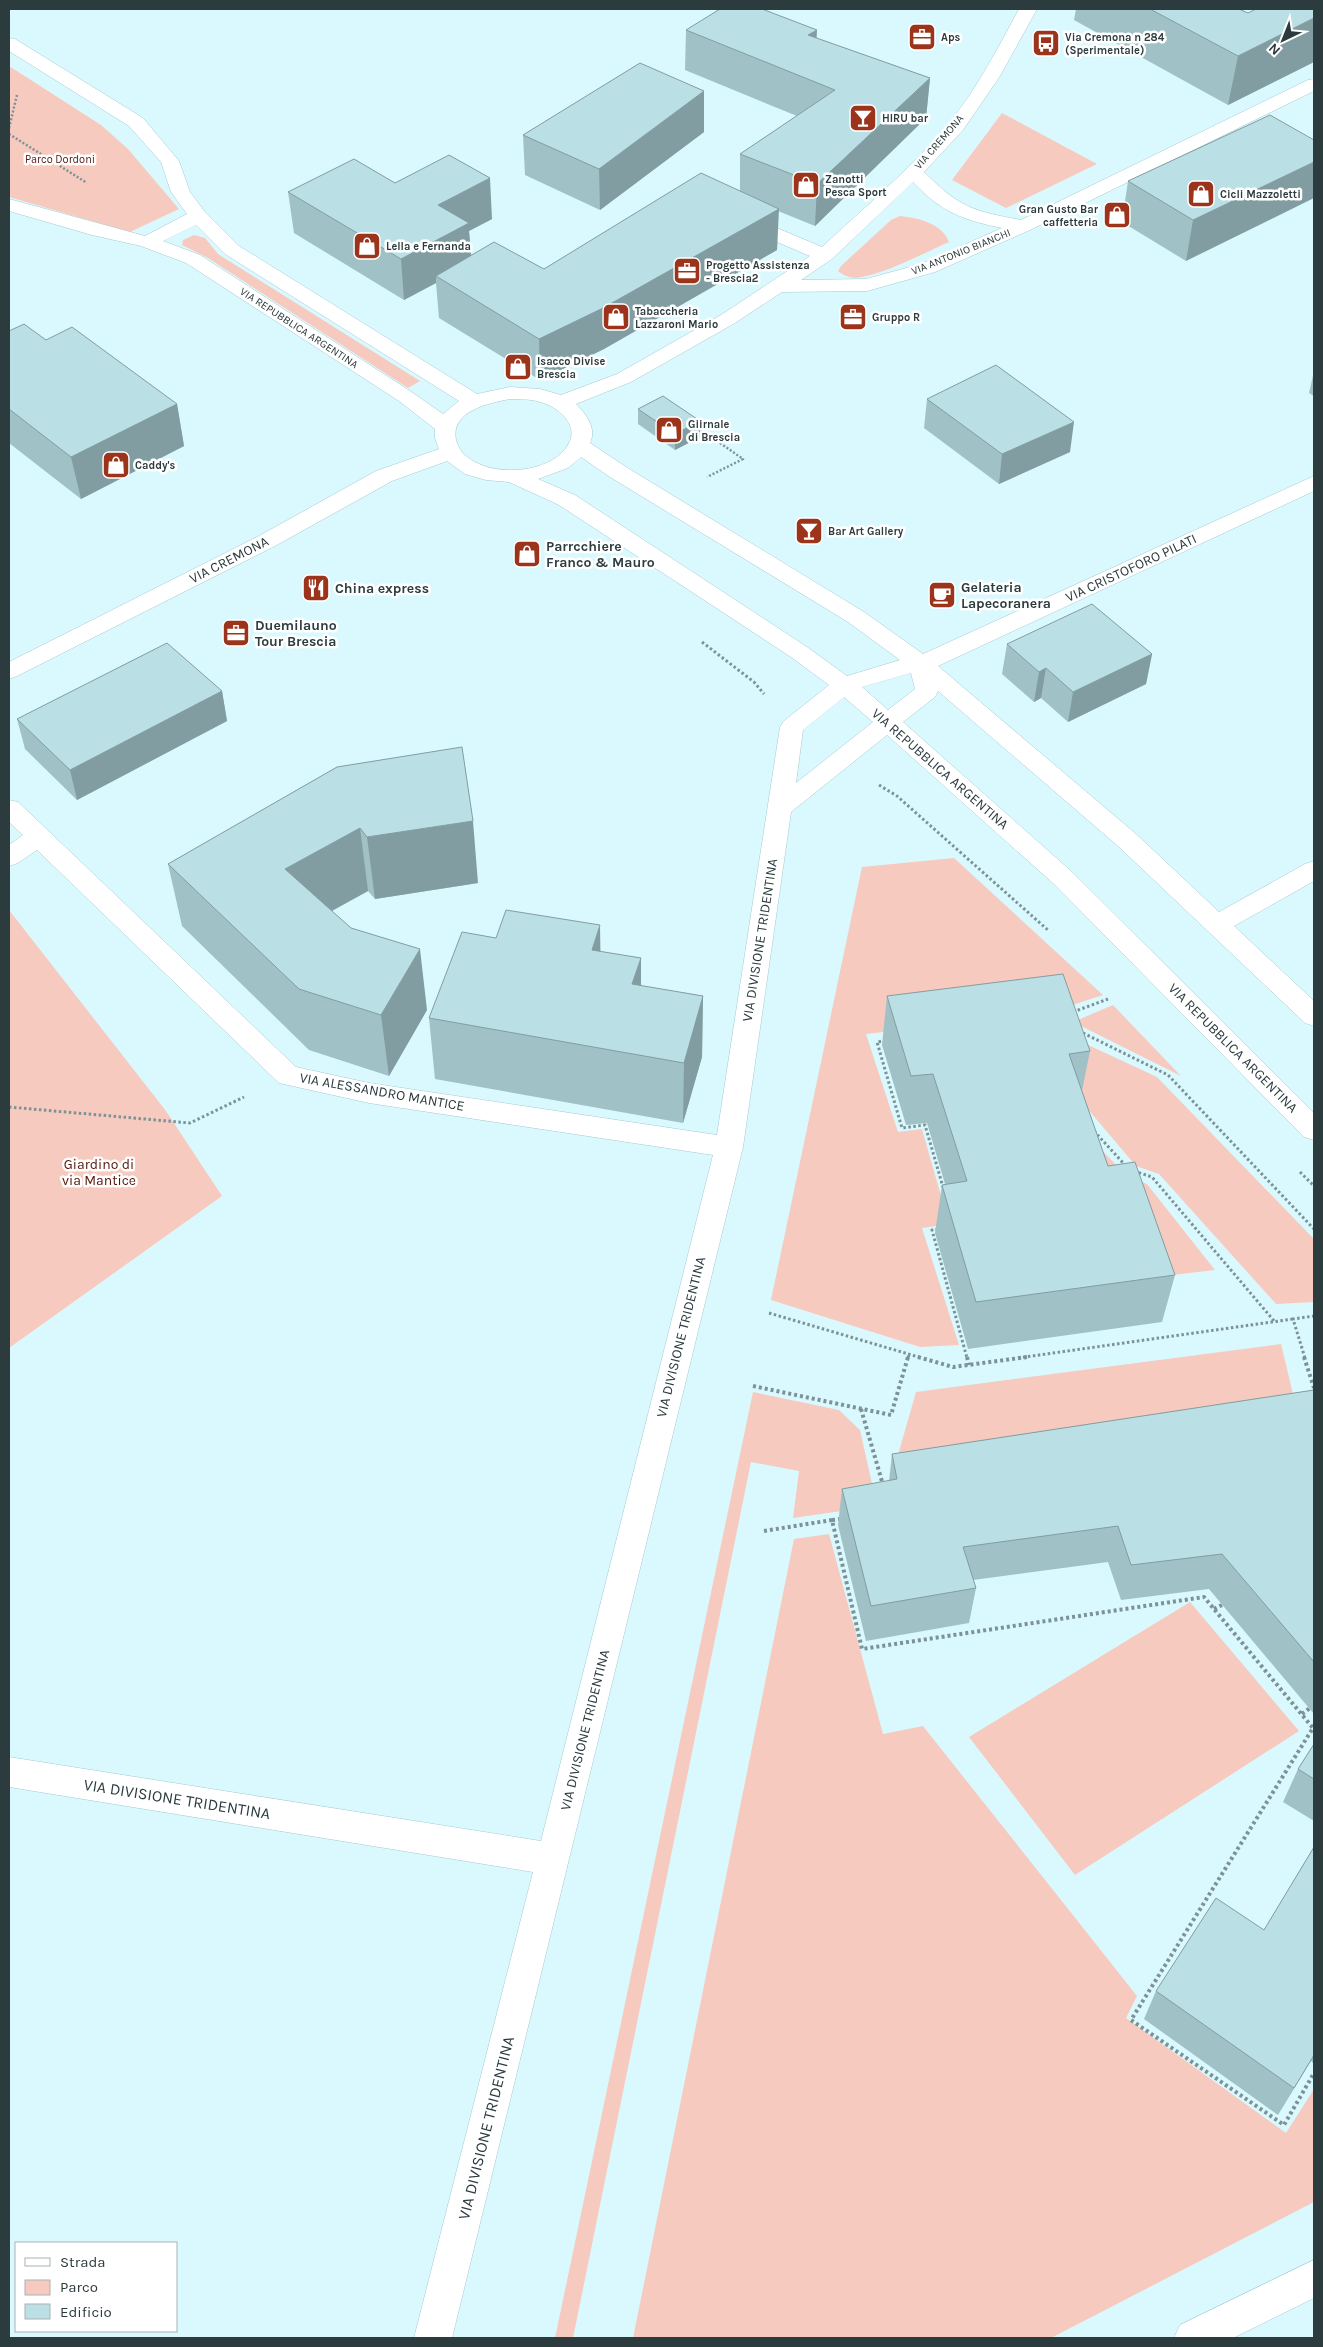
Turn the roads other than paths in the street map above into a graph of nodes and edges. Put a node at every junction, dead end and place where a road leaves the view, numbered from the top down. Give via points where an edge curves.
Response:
1 (1028, 9) edge
2 (9, 43) edge
3 (1314, 84) edge
4 (1246, 116) junction
5 (1263, 125) edge
6 (913, 172) junction
7 (9, 205) edge
8 (724, 212) edge
9 (198, 216) junction
10 (1023, 226) junction
11 (147, 242) junction
12 (825, 255) junction
13 (781, 286) junction
14 (475, 402) junction
15 (562, 402) junction
16 (445, 426) junction
17 (580, 446) junction
18 (451, 452) junction
19 (513, 476) junction
20 (1314, 483) edge
21 (921, 664) junction
22 (9, 671) edge
23 (844, 685) junction
24 (890, 723) junction
25 (9, 808) edge
26 (780, 808) junction
27 (38, 837) junction
28 (9, 857) edge
29 (1314, 870) edge
30 (1217, 924) junction
31 (1314, 1016) edge
32 (1314, 1130) edge
33 (729, 1147) junction
34 (9, 1772) edge
35 (553, 1860) junction
36 (1314, 2279) edge
37 (433, 2338) edge
38 (1194, 2338) edge

1 - 6 street, VIA CREMONA via 994,72 956,126
2 - 9 street via 136,122 170,161 180,192
3 - 4 street, VIA ANTONIO BIANCHI
4 - 5 street
4 - 10 street, VIA ANTONIO BIANCHI
6 - 10 street, VIA ANTONIO BIANCHI via 939,198 954,207 984,219
6 - 12 street, VIA CREMONA
7 - 11 street, VIA REPUBBLICA ARGENTINA
8 - 12 street
9 - 11 street
9 - 14 street via 232,250
10 - 13 street, VIA ANTONIO BIANCHI via 928,268 867,285
11 - 16 street, VIA REPUBBLICA ARGENTINA via 193,259 406,397
12 - 13 street, VIA CREMONA
13 - 15 street, VIA CREMONA via 624,378
14 - 15 street via 491,396 527,393
14 - 16 street via 451,417
15 - 17 street via 574,413 583,429
16 - 18 street via 445,440
17 - 19 street, VIA REPUBBLICA ARGENTINA via 565,462 541,473
17 - 21 street via 856,618
18 - 19 street, VIA REPUBBLICA ARGENTINA via 462,463 485,473
18 - 22 street, VIA CREMONA via 384,476 267,541
19 - 23 street, VIA REPUBBLICA ARGENTINA via 567,500
20 - 21 street, VIA CRISTOFORO PILATI
21 - 23 street via 893,669
21 - 24 street via 927,691
21 - 30 street via 1127,840
23 - 24 street, VIA REPUBBLICA ARGENTINA
23 - 26 street, VIA DIVISIONE TRIDENTINA via 792,727
24 - 26 street
24 - 32 street, VIA REPUBBLICA ARGENTINA via 1063,878
25 - 27 street, VIA ALESSANDRO MANTICE
26 - 33 street, VIA DIVISIONE TRIDENTINA
27 - 28 street
27 - 33 street, VIA ALESSANDRO MANTICE via 288,1076 369,1092
29 - 30 street
30 - 31 street
33 - 35 street, VIA DIVISIONE TRIDENTINA
34 - 35 street, VIA DIVISIONE TRIDENTINA
35 - 37 street, VIA DIVISIONE TRIDENTINA
36 - 38 street

